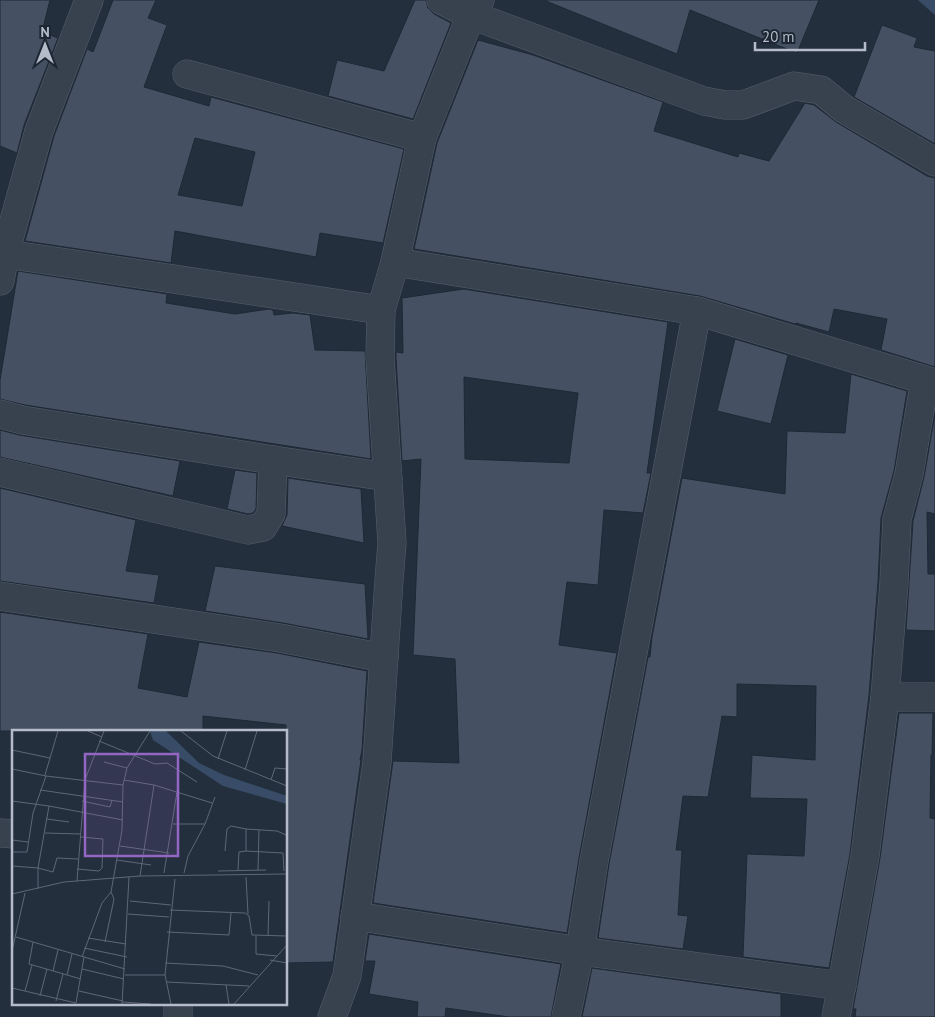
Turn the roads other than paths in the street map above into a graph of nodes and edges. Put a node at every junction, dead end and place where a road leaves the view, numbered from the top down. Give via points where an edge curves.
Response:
1 (89, 0) edge
2 (441, 0) edge
3 (476, 8) edge
4 (187, 74) dead end
5 (422, 138) junction
6 (935, 162) edge
7 (2, 253) edge
8 (395, 262) junction
9 (0, 281) edge
10 (381, 310) junction
11 (697, 311) junction
12 (930, 382) edge
13 (0, 414) edge
14 (273, 460) junction
15 (0, 472) edge
16 (388, 477) junction
17 (0, 596) edge
18 (384, 658) junction
19 (885, 697) junction
20 (935, 697) edge
21 (355, 916) junction
22 (580, 951) junction
23 (842, 986) junction
24 (178, 1004) edge
25 (178, 1017) edge
26 (332, 1017) edge
27 (566, 1017) edge
28 (836, 1017) edge

1 - 7 street via 39,131
2 - 3 street
3 - 5 street
3 - 6 street via 704,101 725,106 743,105 794,86 821,90 844,108
4 - 5 street
5 - 8 street
7 - 9 street
7 - 10 street
8 - 10 street
8 - 11 street
10 - 16 street via 380,358
11 - 12 street
11 - 22 street via 595,852
12 - 19 street via 897,519
13 - 14 street
14 - 15 street via 271,514 263,527 248,530
14 - 16 street
16 - 18 street via 392,543
17 - 18 street via 280,638
18 - 21 street via 377,762
19 - 20 street
19 - 23 street via 865,856
21 - 22 street
21 - 26 street via 346,976
22 - 23 street
22 - 27 street
23 - 28 street
24 - 25 street

